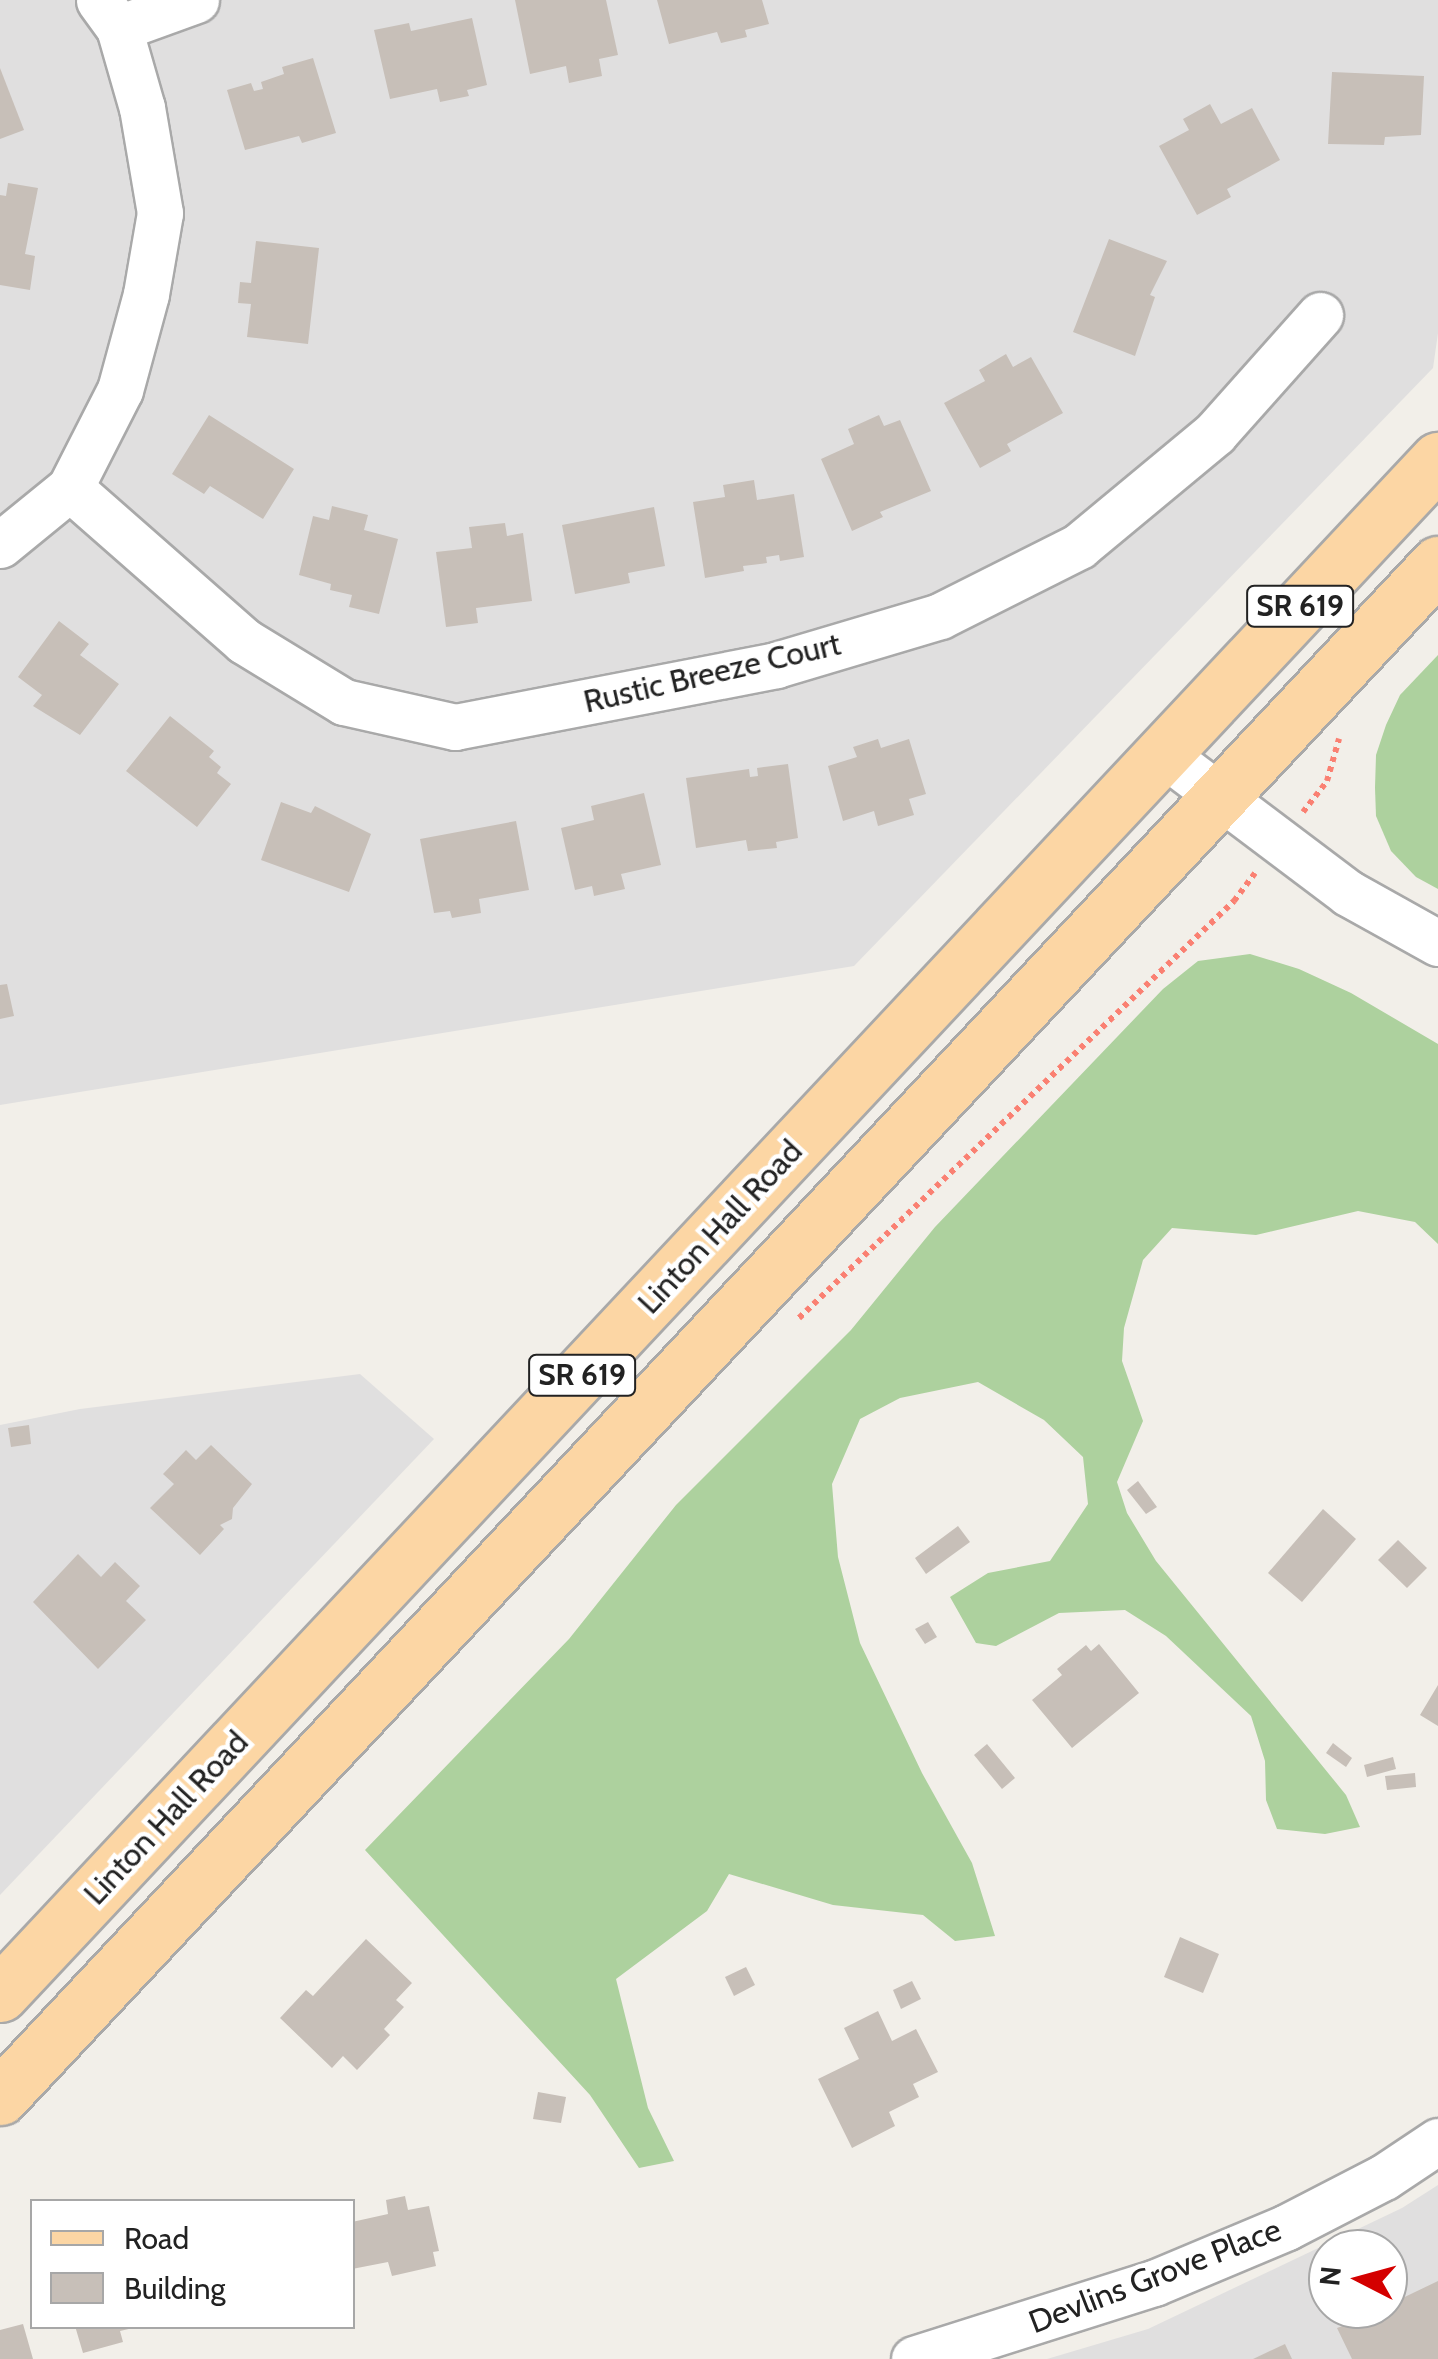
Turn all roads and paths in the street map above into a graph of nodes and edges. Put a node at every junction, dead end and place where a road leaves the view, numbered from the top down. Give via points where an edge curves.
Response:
1 (196, 0) edge
2 (109, 14) edge
3 (1320, 315) dead end
4 (1438, 460) edge
5 (70, 488) junction
6 (0, 544) edge
7 (1438, 564) edge
8 (1161, 752) junction
9 (1218, 796) junction
10 (1438, 943) edge
11 (0, 1994) edge
12 (0, 2098) edge
13 (1438, 2141) edge
14 (914, 2359) edge

1 - 2 street
2 - 5 street via 142,108 160,213 120,390
3 - 5 street, Rustic Breeze Court via 1215,433 1079,546 940,616 776,666 455,727 344,702 244,641
4 - 8 main road, Linton Hall Road / SR 619
5 - 6 street
7 - 9 main road, SR 619
8 - 9 street
8 - 11 main road, Linton Hall Road / SR 619
9 - 10 street via 1348,893
9 - 12 main road, SR 619
13 - 14 street, Devlins Grove Place via 1287,2227 1154,2283

